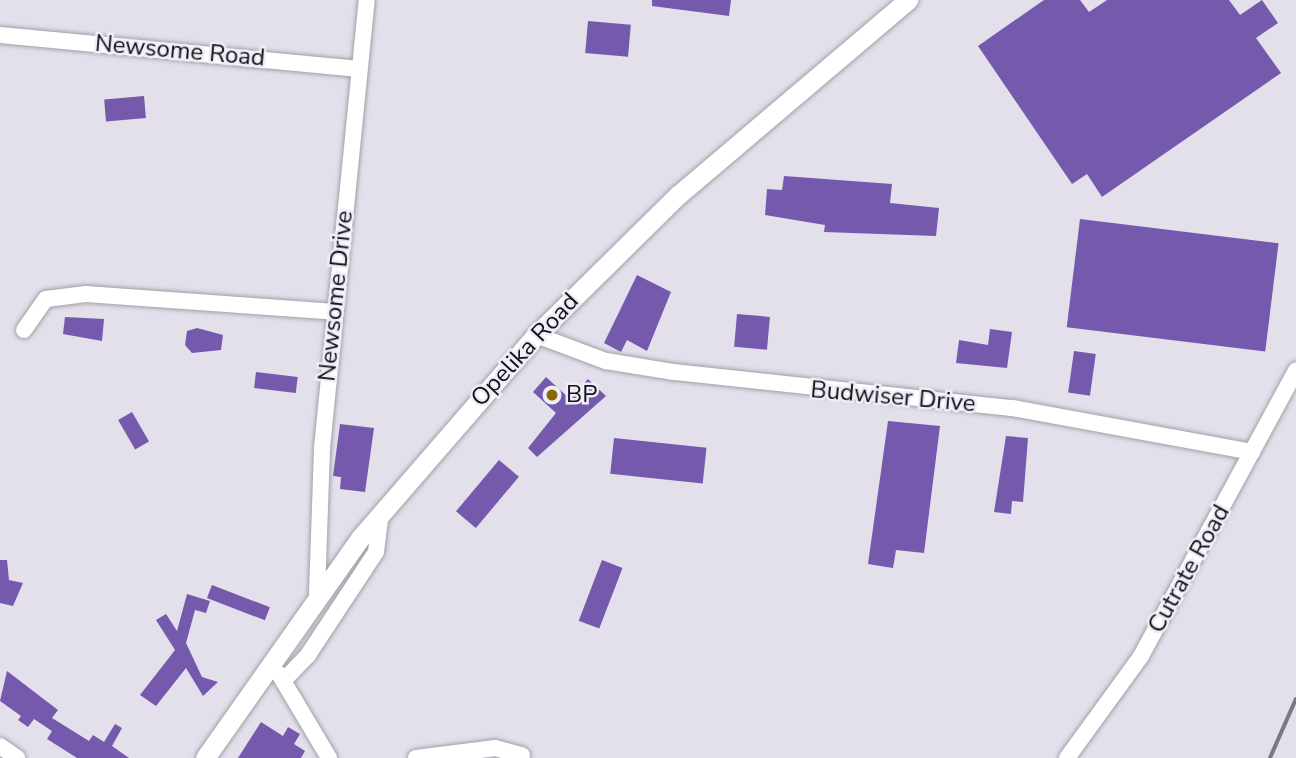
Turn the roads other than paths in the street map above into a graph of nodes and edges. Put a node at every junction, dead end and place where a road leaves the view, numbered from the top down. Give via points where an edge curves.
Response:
1 (367, 0) edge
2 (908, 0) edge
3 (0, 35) edge
4 (359, 69) junction
5 (335, 312) junction
6 (24, 330) dead end
7 (536, 335) junction
8 (1296, 370) edge
9 (1252, 452) junction
10 (381, 513) junction
11 (317, 593) junction
12 (271, 664) junction
13 (284, 680) junction
14 (0, 746) edge
15 (522, 755) dead end
16 (17, 758) edge
17 (205, 758) edge
18 (328, 758) edge
19 (416, 758) edge
20 (1067, 758) edge

1 - 4 street, Newsome Drive
2 - 7 main road, Opelika Road via 678,195
3 - 4 street, Newsome Road
4 - 5 street, Newsome Drive
5 - 6 street via 86,294 46,299
5 - 11 street, Newsome Drive
7 - 9 street, Budwiser Drive via 606,361 1013,408
7 - 10 main road, Opelika Road
8 - 9 street, Cutrate Road
9 - 20 street, Cutrate Road via 1141,656
10 - 11 main road, Opelika Road
10 - 13 street via 376,552 308,655
11 - 12 main road, Opelika Road
12 - 13 street
12 - 17 main road, Opelika Road
13 - 18 street
14 - 16 street
15 - 19 street via 495,748

